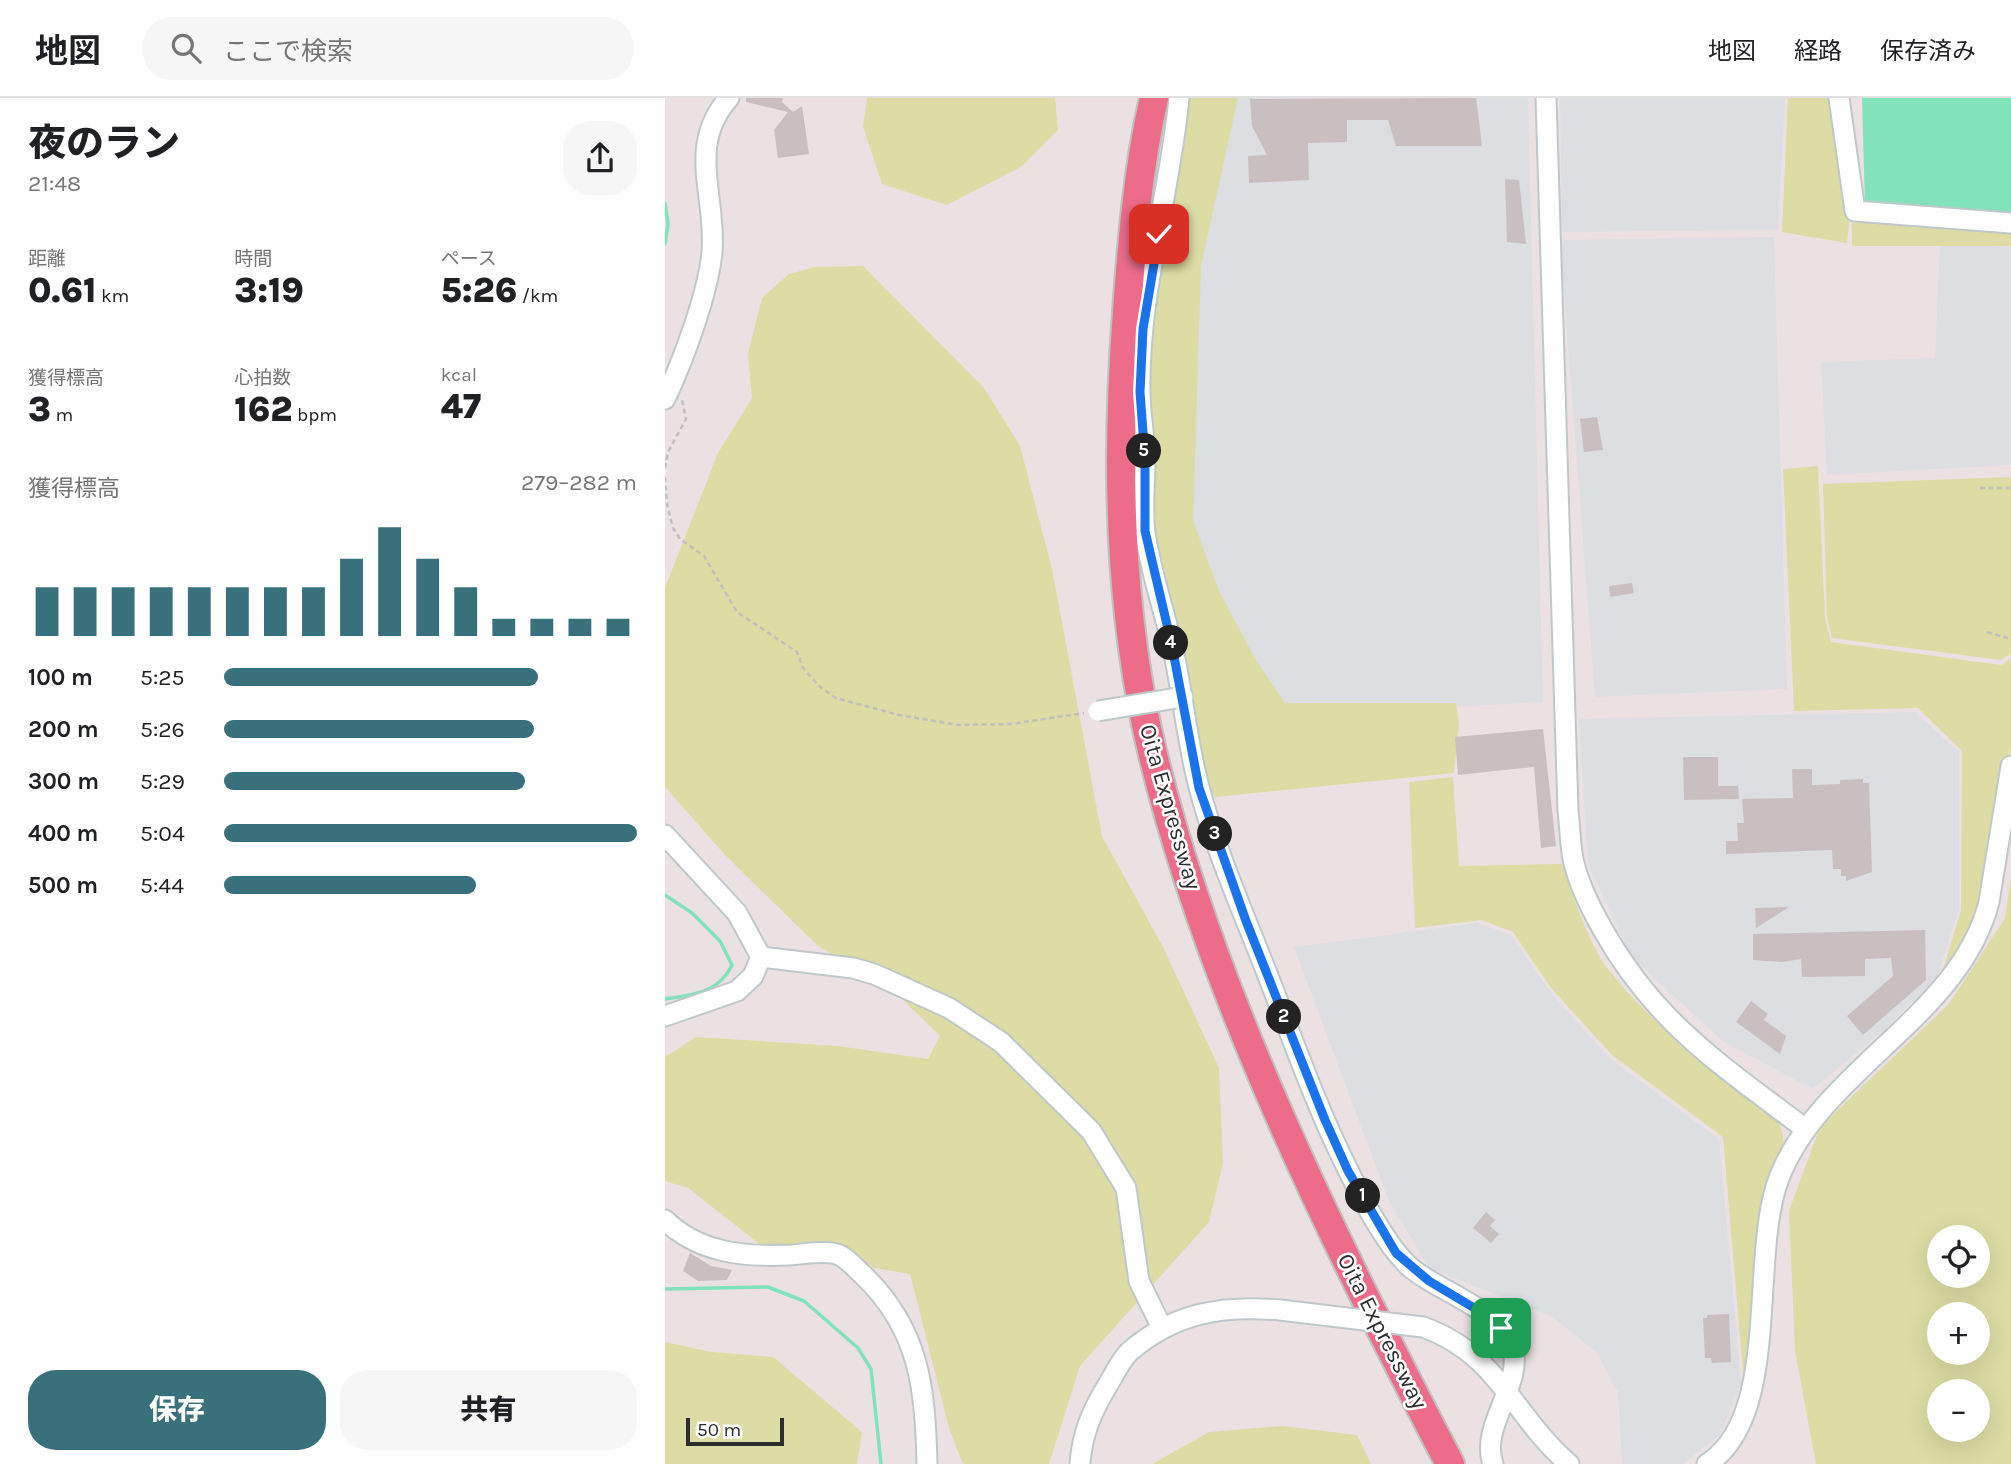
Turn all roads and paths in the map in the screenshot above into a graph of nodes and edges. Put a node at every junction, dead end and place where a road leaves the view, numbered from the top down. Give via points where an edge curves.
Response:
1 (729, 98) edge
2 (1136, 98) edge
3 (1154, 98) edge
4 (1179, 98) edge
5 (1546, 98) edge
6 (1839, 98) edge
7 (2011, 223) edge
8 (674, 379) junction
9 (665, 399) edge
10 (665, 468) edge
11 (665, 477) edge
12 (1980, 488) dead end
13 (2011, 488) edge
14 (1987, 632) dead end
15 (2011, 639) edge
16 (1183, 697) junction
17 (1098, 711) joint
18 (2011, 766) edge
19 (665, 835) edge
20 (761, 957) junction
21 (665, 1016) edge
22 (1804, 1128) junction
23 (665, 1220) edge
24 (1161, 1326) junction
25 (1508, 1390) junction
26 (927, 1464) edge
27 (1080, 1464) edge
28 (1429, 1464) edge
29 (1450, 1464) edge
30 (1493, 1464) edge
31 (1569, 1464) edge
32 (1707, 1464) edge

1 - 8 street via 716,116 706,144 704,173 713,216 709,271
2 - 28 highway, Oita Expressway via 1112,246 1101,461 1114,633 1133,755 1160,853 1255,1103 1365,1341
3 - 29 highway, Oita Expressway via 1132,247 1120,461 1125,570 1153,754 1178,847 1273,1097 1385,1339
4 - 16 street via 1143,329 1140,392 1145,531
5 - 22 street via 1573,861 1611,944 1657,1007 1683,1035
6 - 7 street via 1855,211
8 - 9 street
8 - 10 path via 686,419 668,452
11 - 17 path via 667,504 680,540 704,556 737,611 797,652 803,668 836,698 958,725 1010,724
12 - 13 path
14 - 15 path
16 - 17 street, bridge
16 - 25 street via 1199,788 1223,858 1342,1158 1396,1253 1509,1337 1513,1361
18 - 22 street via 1989,902 1965,955 1927,1004
19 - 20 street via 737,913
20 - 21 street via 753,976 737,991
20 - 24 street via 874,974 949,1008 1001,1042 1091,1131 1126,1188 1139,1280
22 - 32 street via 1778,1181 1769,1222 1762,1267 1760,1359 1752,1388 1734,1437
23 - 26 street via 712,1250 771,1256 834,1253 843,1257 901,1319 922,1383
24 - 25 street, bridge via 1198,1314 1245,1307 1423,1327 1451,1337
24 - 27 street via 1128,1353 1089,1416
25 - 30 street via 1491,1437
25 - 31 street via 1543,1441

